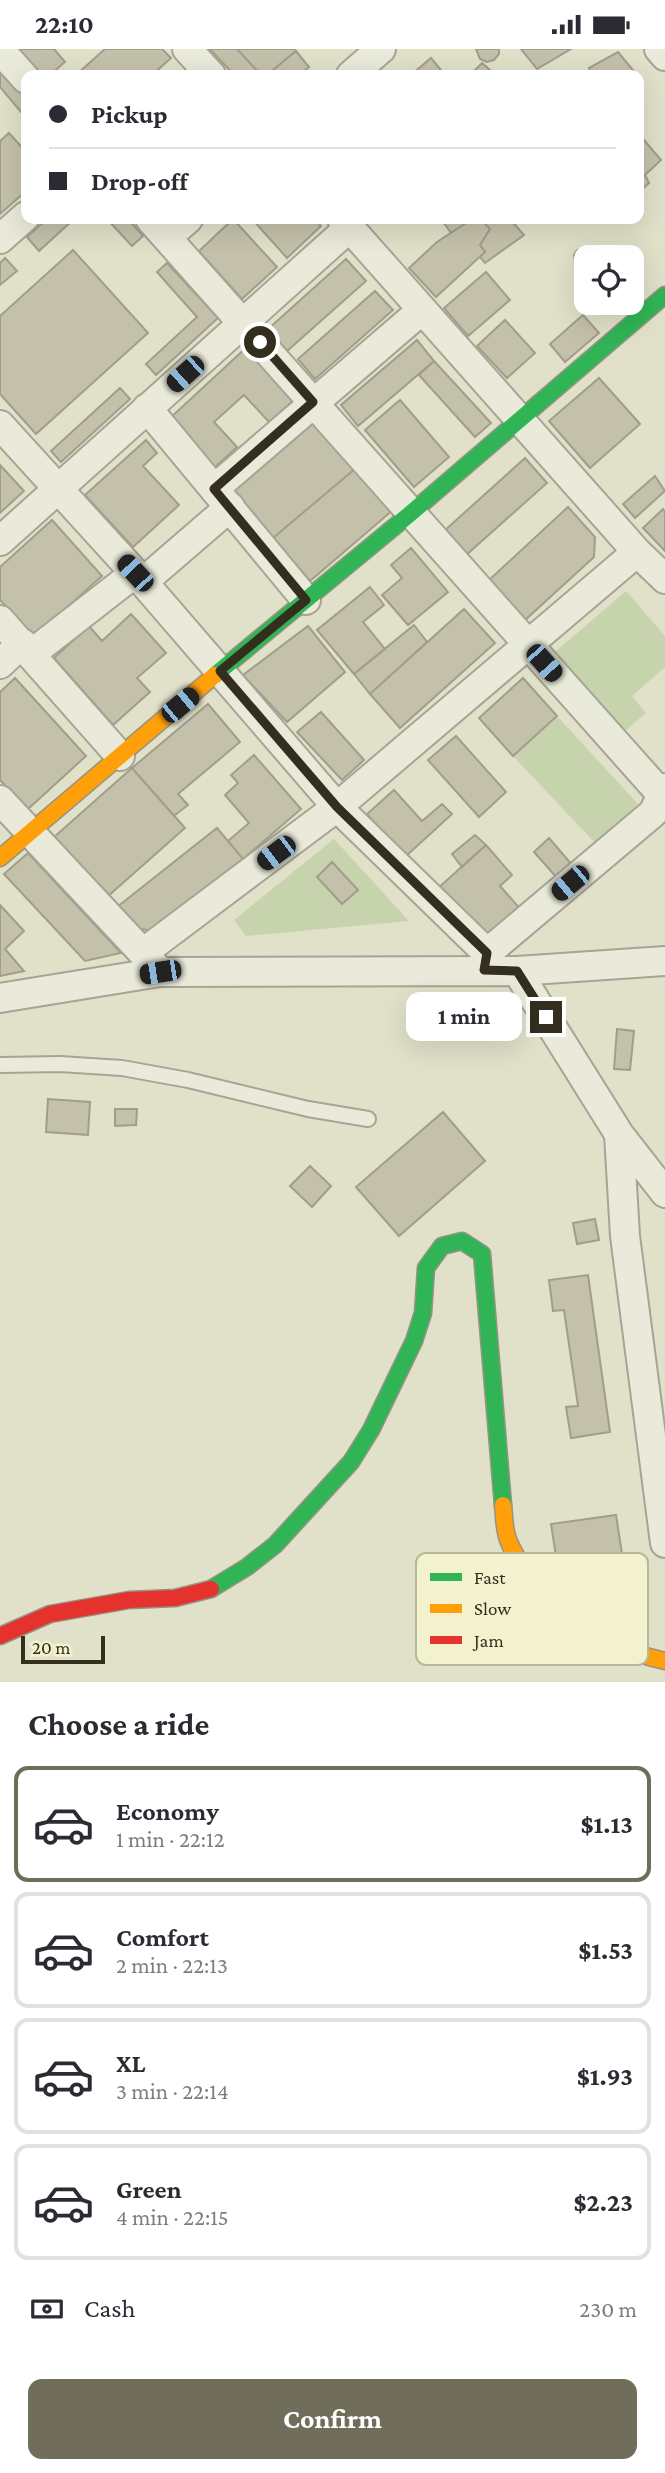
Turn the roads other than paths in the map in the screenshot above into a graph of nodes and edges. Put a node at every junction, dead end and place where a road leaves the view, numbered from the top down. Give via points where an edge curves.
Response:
1 (187, 49) edge
2 (381, 49) edge
3 (659, 49) edge
4 (0, 50) edge
5 (665, 55) edge
6 (206, 70) edge
7 (357, 70) edge
8 (21, 73) edge
9 (21, 220) edge
10 (345, 224) edge
11 (347, 224) edge
12 (159, 228) edge
13 (1, 237) edge
14 (665, 295) edge
15 (422, 310) junction
16 (242, 323) junction
17 (313, 402) junction
18 (147, 408) junction
19 (520, 419) junction
20 (0, 425) edge
21 (57, 489) junction
22 (222, 498) junction
23 (411, 513) junction
24 (0, 541) edge
25 (637, 552) junction
26 (139, 577) junction
27 (665, 579) edge
28 (306, 600) junction
29 (0, 620) edge
30 (527, 644) junction
31 (26, 649) junction
32 (0, 664) edge
33 (220, 671) junction
34 (120, 756) junction
35 (663, 792) edge
36 (0, 800) edge
37 (337, 807) junction
38 (29, 833) junction
39 (0, 859) edge
40 (665, 961) edge
41 (152, 962) junction
42 (485, 962) junction
43 (517, 971) junction
44 (0, 998) edge
45 (0, 1065) edge
46 (368, 1119) dead end
47 (619, 1134) junction
48 (665, 1193) edge
49 (662, 1488) edge
50 (665, 1543) edge
51 (513, 1553) edge
52 (0, 1636) edge

1 - 6 street
2 - 7 street
3 - 5 street
4 - 8 street
9 - 13 street
10 - 16 street
11 - 15 street
12 - 16 street
14 - 19 street
15 - 17 street
15 - 19 street
16 - 17 street
16 - 18 street
17 - 22 street
17 - 23 street
18 - 21 street
18 - 22 street
19 - 23 street
19 - 25 street
20 - 21 street
21 - 24 street
21 - 26 street
22 - 26 street
22 - 28 street
23 - 28 street
23 - 30 street
25 - 27 street
25 - 30 street
26 - 31 street
26 - 33 street
28 - 33 street
29 - 31 street
30 - 35 street
30 - 37 street
31 - 32 street
31 - 34 street
33 - 34 street
33 - 37 street
34 - 38 street
35 - 42 street via 653,813
36 - 38 street
37 - 41 street
37 - 42 street
38 - 39 street
38 - 41 street
40 - 43 street
41 - 42 street
41 - 44 street
42 - 43 street
43 - 47 street
45 - 46 lane via 122,1068
47 - 48 street
47 - 49 street via 625,1236
49 - 50 street
51 - 52 street via 506,1534 482,1254 462,1241 442,1246 426,1268 423,1313 414,1341 371,1430 351,1462 275,1545 207,1591 50,1614

